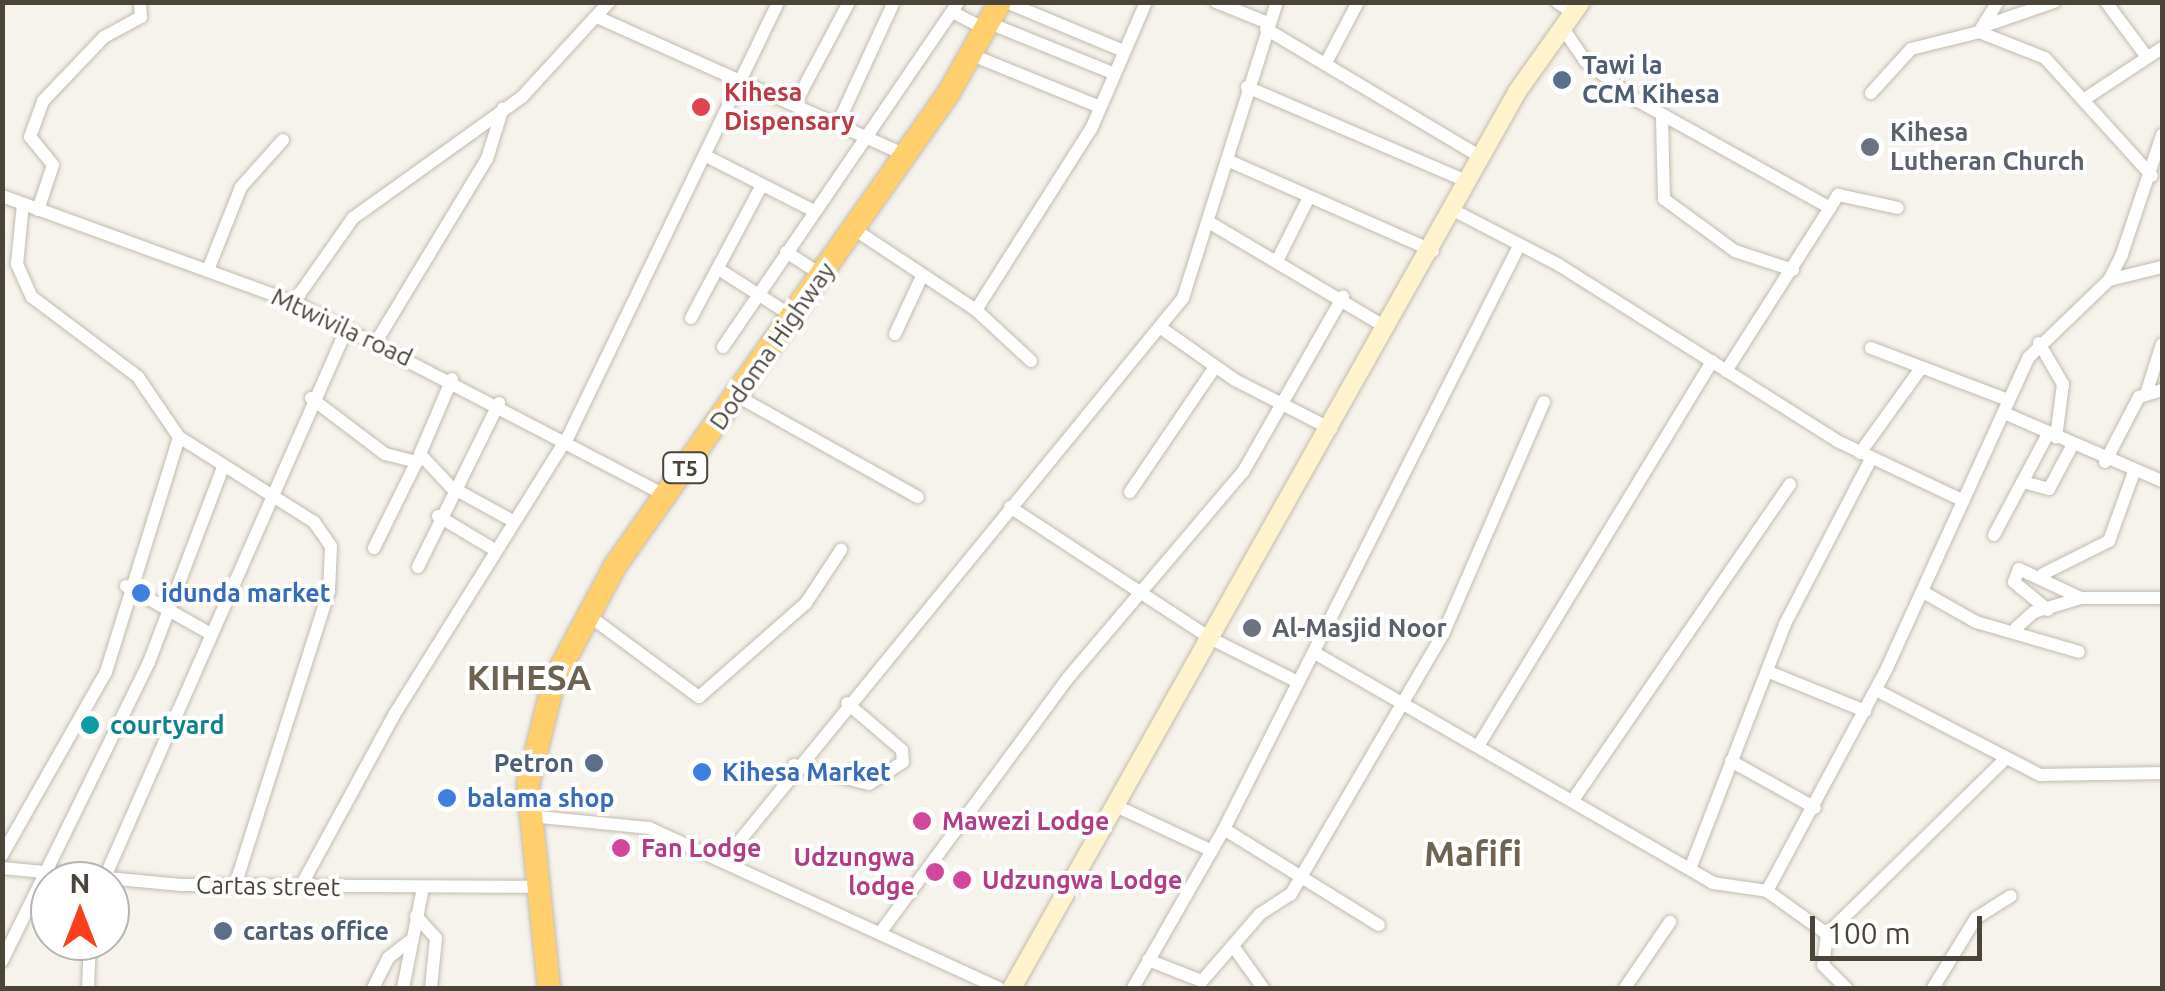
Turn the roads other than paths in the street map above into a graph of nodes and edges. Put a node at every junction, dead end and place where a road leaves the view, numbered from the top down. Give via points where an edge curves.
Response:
1 (140, 2) edge
2 (610, 2) edge
3 (778, 2) edge
4 (850, 2) edge
5 (894, 2) edge
6 (1146, 2) edge
7 (1216, 2) edge
8 (1277, 2) edge
9 (1358, 2) edge
10 (1998, 2) edge
11 (2054, 2) edge
12 (2106, 2) edge
13 (955, 7) edge
14 (1568, 11) edge
15 (995, 14) edge
16 (597, 17) junction
17 (1267, 26) junction
18 (1984, 28) junction
19 (2162, 48) edge
20 (1124, 51) junction
21 (972, 55) junction
22 (2147, 57) junction
23 (1327, 61) junction
24 (1113, 72) junction
25 (744, 82) junction
26 (1247, 87) junction
27 (1871, 93) dead end
28 (798, 100) junction
29 (2083, 100) junction
30 (1100, 107) junction
31 (503, 108) junction
32 (1662, 118) junction
33 (839, 121) junction
34 (865, 135) junction
35 (2162, 135) edge
36 (283, 140) dead end
37 (905, 155) junction
38 (708, 156) junction
39 (1482, 157) junction
40 (1227, 160) junction
41 (2152, 176) junction
42 (1469, 182) junction
43 (762, 185) junction
44 (2, 196) edge
45 (1309, 198) junction
46 (23, 204) junction
47 (1830, 208) junction
48 (1898, 208) dead end
49 (38, 210) junction
50 (812, 210) junction
51 (1455, 211) junction
52 (1212, 224) junction
53 (854, 230) junction
54 (1520, 246) junction
55 (1432, 251) junction
56 (786, 252) junction
57 (1279, 257) junction
58 (2162, 267) edge
59 (208, 270) junction
60 (720, 270) junction
61 (1793, 270) junction
62 (822, 274) junction
63 (922, 276) junction
64 (2109, 280) junction
65 (758, 292) junction
66 (1343, 297) junction
67 (294, 302) junction
68 (976, 310) junction
69 (792, 316) junction
70 (691, 318) dead end
71 (346, 328) junction
72 (1161, 328) junction
73 (1387, 328) junction
74 (894, 334) dead end
75 (376, 342) junction
76 (2038, 344) junction
77 (2162, 344) edge
78 (723, 347) dead end
79 (1872, 348) dead end
80 (1031, 362) dead end
81 (1712, 362) junction
82 (1215, 366) junction
83 (1921, 368) junction
84 (1726, 370) junction
85 (452, 379) junction
86 (2162, 390) edge
87 (2146, 392) junction
88 (737, 396) junction
89 (311, 398) junction
90 (499, 402) junction
91 (1544, 402) dead end
92 (1280, 406) junction
93 (2006, 407) junction
94 (1331, 428) junction
95 (2052, 436) junction
96 (179, 437) junction
97 (568, 437) junction
98 (2072, 446) junction
99 (1865, 456) junction
100 (419, 458) junction
101 (2105, 462) junction
102 (223, 466) junction
103 (2134, 472) junction
104 (2162, 481) edge
105 (2022, 482) junction
106 (1790, 484) dead end
107 (451, 487) junction
108 (269, 492) junction
109 (1130, 492) dead end
110 (665, 495) junction
111 (918, 497) dead end
112 (1964, 502) junction
113 (1010, 507) junction
114 (438, 516) junction
115 (511, 520) junction
116 (1994, 535) dead end
117 (374, 548) dead end
118 (495, 550) junction
119 (841, 550) dead end
120 (418, 567) dead end
121 (2043, 574) junction
122 (126, 586) junction
123 (1139, 590) junction
124 (1923, 592) junction
125 (2081, 598) junction
126 (2162, 598) edge
127 (2048, 610) junction
128 (168, 614) junction
129 (588, 615) junction
130 (2016, 628) junction
131 (209, 633) junction
132 (1210, 638) junction
133 (2079, 652) dead end
134 (1315, 653) junction
135 (1769, 672) junction
136 (1298, 682) junction
137 (1876, 690) junction
138 (847, 703) junction
139 (1404, 705) junction
140 (1864, 711) junction
141 (1480, 743) junction
142 (2004, 760) junction
143 (1731, 761) junction
144 (794, 765) junction
145 (2162, 773) edge
146 (1573, 800) junction
147 (1114, 805) junction
148 (1815, 808) junction
149 (528, 816) junction
150 (1224, 828) junction
151 (1212, 851) junction
152 (2, 854) edge
153 (724, 860) junction
154 (49, 861) edge
155 (106, 861) edge
156 (2, 868) edge
157 (1690, 869) junction
158 (30, 874) edge
159 (1303, 876) junction
160 (130, 879) edge
161 (235, 884) junction
162 (302, 884) junction
163 (424, 888) junction
164 (536, 888) junction
165 (1768, 891) junction
166 (2011, 896) dead end
167 (30, 901) edge
168 (416, 916) junction
169 (1670, 922) dead end
170 (1379, 925) dead end
171 (880, 933) junction
172 (1827, 934) junction
173 (411, 940) junction
174 (1234, 946) junction
175 (1148, 960) junction
176 (2, 961) edge
177 (89, 961) edge
178 (88, 988) edge
179 (374, 988) edge
180 (403, 988) edge
181 (432, 988) edge
182 (549, 988) edge
183 (999, 988) edge
184 (1012, 988) edge
185 (1133, 988) edge
186 (1263, 988) edge
187 (1626, 988) edge
188 (1846, 988) edge
189 (1933, 988) edge

1 - 49 street via 142,17 104,37 43,102 30,137 53,160
2 - 16 street
3 - 25 street
4 - 28 street
5 - 33 street
6 - 20 street
7 - 17 street
8 - 17 street
9 - 23 street
10 - 18 street
11 - 18 street
12 - 22 street
13 - 15 street
13 - 34 street
14 - 32 street via 1602,77
14 - 39 street
15 - 20 street
15 - 21 highway, Dodoma Highway / T5
15 - 24 street
16 - 25 street
16 - 31 street
17 - 23 street
17 - 26 street
18 - 27 street via 1911,49
18 - 29 street via 2045,58
19 - 22 street
20 - 24 street
21 - 30 street
21 - 37 highway, Dodoma Highway / T5
22 - 29 street
23 - 39 street
24 - 30 street
25 - 28 street
25 - 38 street
26 - 40 street
26 - 42 street
28 - 33 street
29 - 41 street
30 - 68 street
31 - 67 street via 353,218
31 - 75 street via 487,160
32 - 47 street
32 - 61 street via 1664,200 1735,251
33 - 34 street
34 - 37 street
34 - 50 street
35 - 41 street
36 - 59 street via 241,187
37 - 53 highway, Dodoma Highway / T5
38 - 43 street
38 - 97 street
39 - 42 street
40 - 45 street
40 - 52 street
41 - 64 street
42 - 51 street
43 - 50 street
43 - 60 street
44 - 46 street, Mtwivila road
45 - 55 street
45 - 57 street
46 - 49 street, Mtwivila road
46 - 96 street via 18,264 25,288 138,377
47 - 48 street via 1845,191
47 - 61 street
49 - 59 street, Mtwivila road
50 - 56 street
51 - 54 street
51 - 55 street
52 - 57 street
52 - 72 street
53 - 62 highway, Dodoma Highway / T5
53 - 63 street
54 - 81 street
54 - 134 street
55 - 73 street
56 - 62 street
56 - 65 street
57 - 66 street
58 - 64 street
59 - 67 street, Mtwivila road
60 - 65 street
60 - 70 street
61 - 84 street
62 - 69 highway, Dodoma Highway / T5
63 - 68 street
63 - 74 street
64 - 76 street
65 - 69 street
65 - 78 street
66 - 73 street
66 - 92 street
67 - 71 street, Mtwivila road
68 - 80 street
69 - 88 highway, Dodoma Highway / T5
71 - 75 street, Mtwivila road
71 - 89 street
72 - 82 street
72 - 113 street
73 - 94 street
75 - 85 street, Mtwivila road
76 - 93 street
76 - 95 street via 2062,384
77 - 87 street
79 - 83 street
81 - 84 street
81 - 141 street
82 - 92 street
82 - 109 street
83 - 93 street
83 - 99 street
84 - 99 street
85 - 90 street, Mtwivila road
85 - 100 street
86 - 87 street
87 - 101 street
88 - 110 highway, Dodoma Highway / T5
88 - 111 street
89 - 100 street via 385,454
89 - 108 street
90 - 97 street, Mtwivila road
90 - 107 street
91 - 139 street
92 - 94 street
92 - 123 street via 1243,472
93 - 95 street
93 - 112 street
94 - 132 street
95 - 98 street
95 - 105 street
96 - 102 street
96 - 122 street
97 - 110 street, Mtwivila road
97 - 115 street
98 - 101 street
98 - 105 street via 2049,489
99 - 112 street
99 - 135 street
100 - 107 street
100 - 117 street
101 - 103 street
102 - 108 street
102 - 128 street
103 - 104 street
103 - 121 street via 2109,541
105 - 116 street
106 - 146 street
107 - 114 street
107 - 115 street
108 - 131 street
108 - 161 street via 314,522 334,564
110 - 129 highway, Dodoma Highway / T5
112 - 124 street
113 - 123 street
113 - 138 street
114 - 118 street
114 - 120 street
115 - 118 street
118 - 162 street
119 - 129 street via 806,604 699,697
121 - 125 street
121 - 127 street via 2025,566 2014,579
122 - 128 street
122 - 152 street via 102,680
123 - 132 street
123 - 171 street
124 - 130 street via 1976,622
124 - 137 street
125 - 126 street
125 - 127 street
127 - 130 street
128 - 131 street
128 - 154 street
129 - 149 highway, Dodoma Highway / T5 via 542,714
130 - 133 street
131 - 155 street
132 - 136 street
132 - 147 street
134 - 136 street
134 - 139 street
135 - 140 street
135 - 143 street
136 - 150 street
137 - 140 street
137 - 142 street
138 - 144 street
138 - 144 street via 905,760 872,784
139 - 141 street
139 - 159 street
140 - 148 street
141 - 146 street
142 - 145 street via 2074,778
142 - 172 street
143 - 148 street
143 - 157 street
144 - 153 street
146 - 157 street
147 - 151 street
147 - 184 street
148 - 165 street
149 - 153 street via 623,820
149 - 164 highway, Dodoma Highway / T5
150 - 151 street
150 - 159 street
151 - 175 street
153 - 171 street
156 - 158 street, Cartas street
157 - 165 street via 1732,892
159 - 170 street
159 - 174 street
160 - 161 street, Cartas street
161 - 162 street, Cartas street
162 - 163 street, Cartas street
163 - 164 street, Cartas street
163 - 168 street
164 - 182 highway, Dodoma Highway / T5
165 - 172 street
166 - 189 street via 1976,918
167 - 176 street
168 - 173 street
168 - 181 street via 436,938
169 - 187 street
171 - 183 street
172 - 188 street via 1822,965
173 - 179 street via 388,958
173 - 180 street
174 - 175 street via 1198,982
174 - 186 street
175 - 185 street
177 - 178 street

